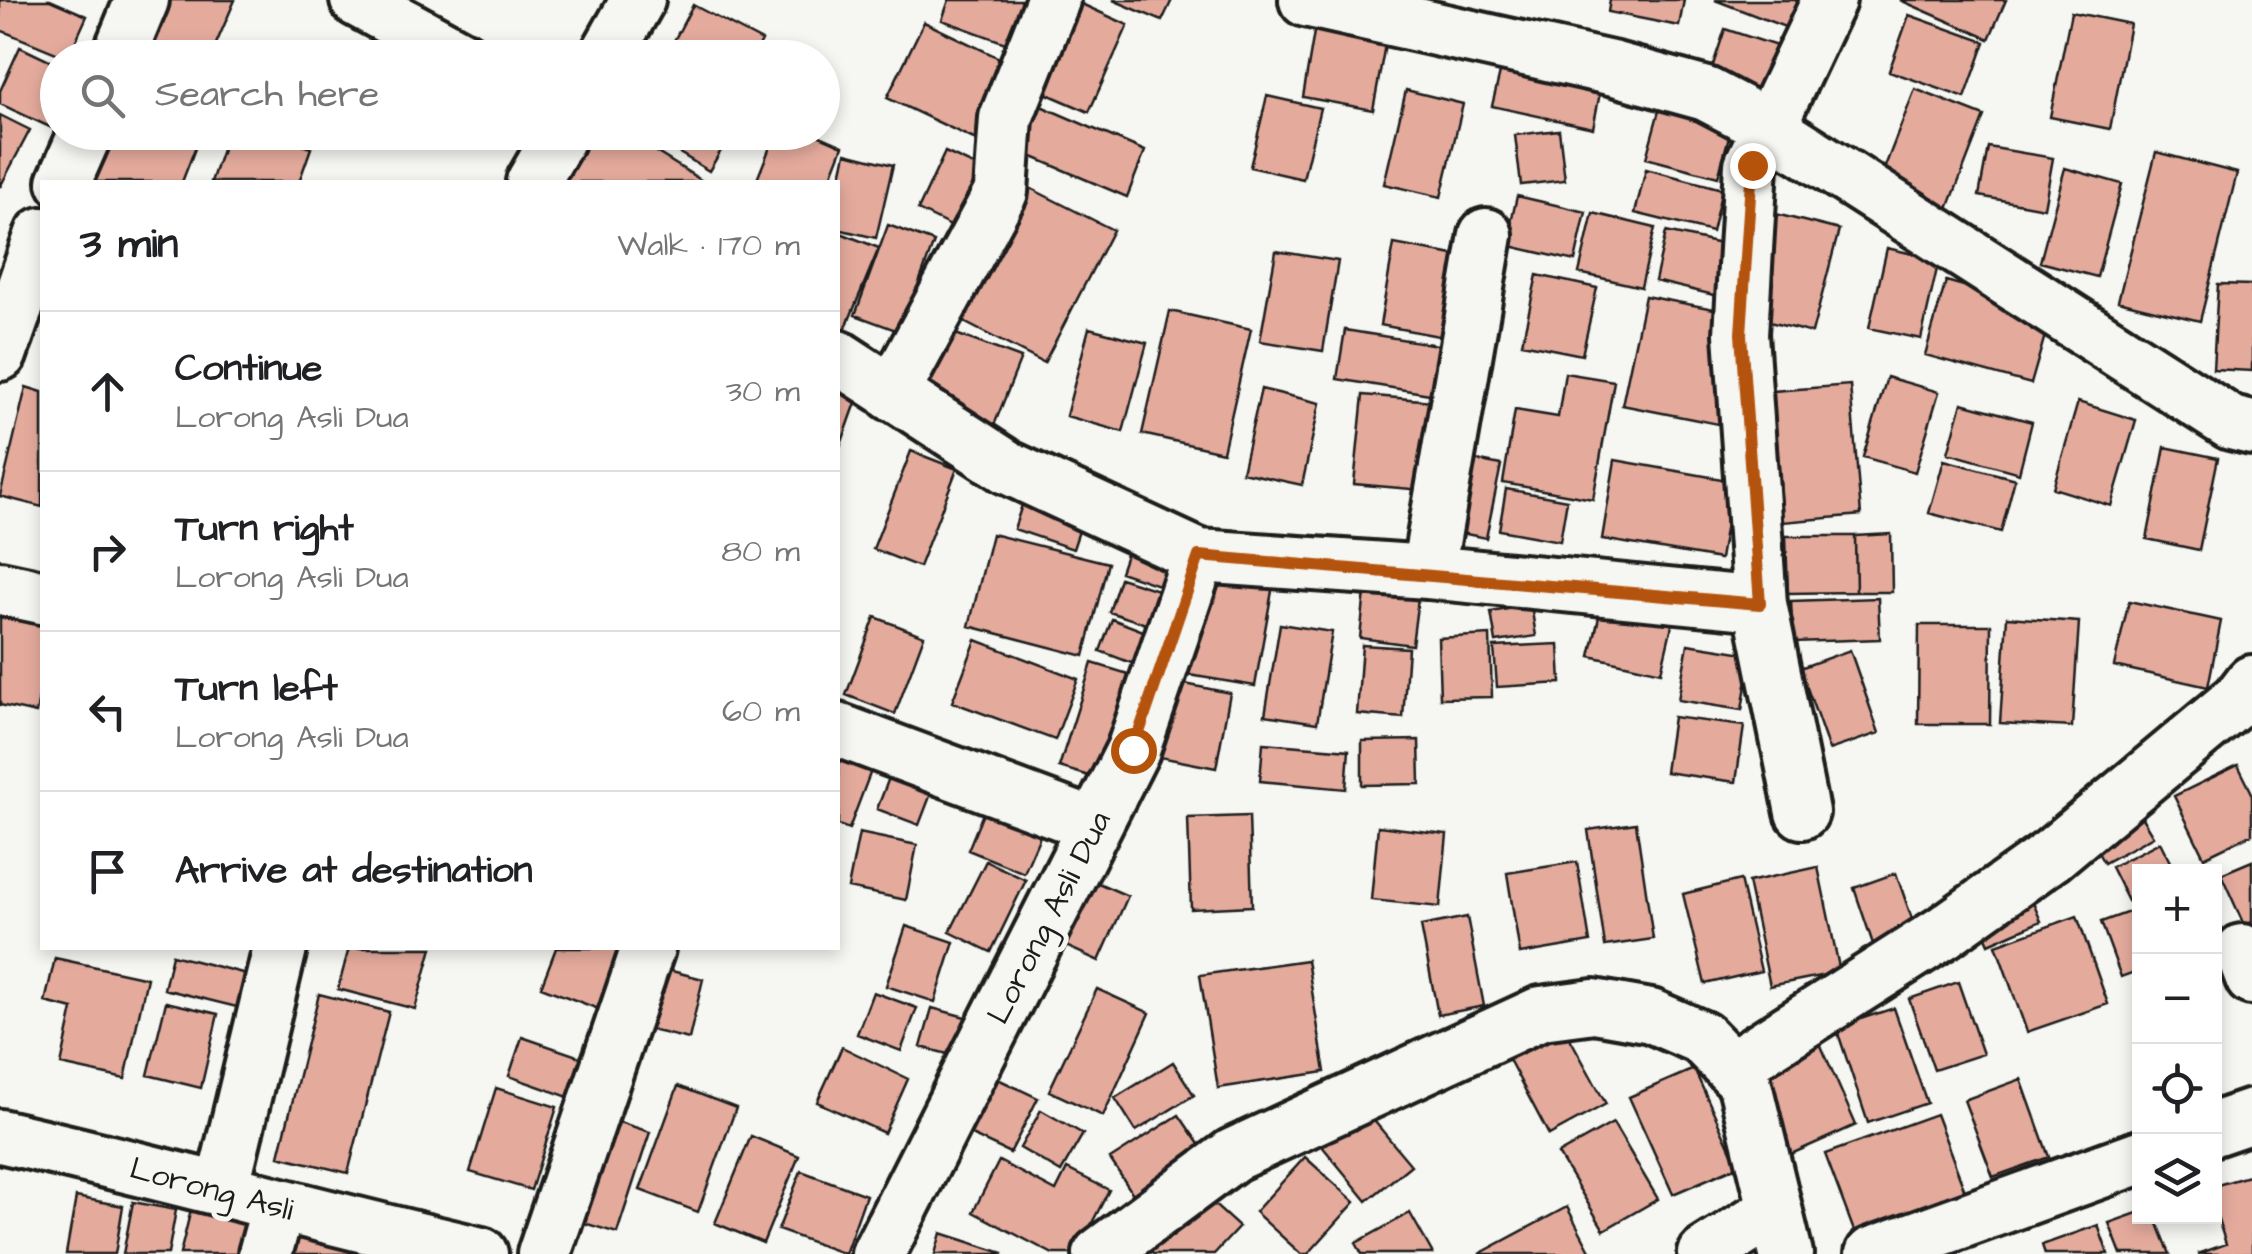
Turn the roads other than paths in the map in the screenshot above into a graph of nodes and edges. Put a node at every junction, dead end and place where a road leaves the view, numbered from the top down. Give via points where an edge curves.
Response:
1 (142, 0) edge
2 (357, 0) edge
3 (638, 0) edge
4 (1053, 0) edge
5 (1829, 0) edge
6 (1316, 2) edge
7 (125, 40) edge
8 (430, 40) edge
9 (615, 40) edge
10 (1769, 127) junction
11 (78, 150) edge
12 (553, 150) edge
13 (65, 180) edge
14 (538, 180) edge
15 (1486, 235) dead end
16 (40, 240) edge
17 (0, 354) edge
18 (840, 358) edge
19 (892, 394) junction
20 (2252, 428) edge
21 (1199, 556) junction
22 (1428, 572) junction
23 (0, 588) edge
24 (40, 597) edge
25 (1760, 604) junction
26 (2252, 682) edge
27 (840, 731) edge
28 (1802, 812) dead end
29 (1093, 825) junction
30 (280, 950) edge
31 (647, 950) edge
32 (1731, 1068) junction
33 (2252, 1116) edge
34 (2222, 1127) edge
35 (0, 1136) edge
36 (2132, 1160) edge
37 (222, 1189) junction
38 (272, 1230) edge
39 (1780, 1232) edge
40 (481, 1254) edge
41 (544, 1254) edge
42 (878, 1254) edge
43 (1100, 1254) edge
44 (1705, 1254) edge
45 (1872, 1254) edge

1 - 7 street
2 - 8 street
3 - 9 street
4 - 19 street via 1006,118 1001,192
5 - 10 street
6 - 10 street via 1615,68 1706,94
10 - 20 street via 2231,423
10 - 25 street via 1752,165 1741,334
11 - 13 street
12 - 14 street
15 - 22 street
16 - 17 street
18 - 19 street
19 - 21 street via 1007,466
21 - 22 street
21 - 29 street, Lorong Asli Dua via 1133,750
22 - 25 street
23 - 24 street
25 - 28 street
26 - 32 street via 2240,700 2052,854
27 - 29 street
29 - 42 street, Lorong Asli Dua
30 - 37 street
31 - 41 street
32 - 39 street via 1744,1081
32 - 43 street via 1702,1038 1651,1016 1594,1006 1541,1014 1233,1155
33 - 34 street
35 - 37 street, Lorong Asli
36 - 45 street
37 - 38 street, Lorong Asli
38 - 40 street, Lorong Asli
39 - 44 street

